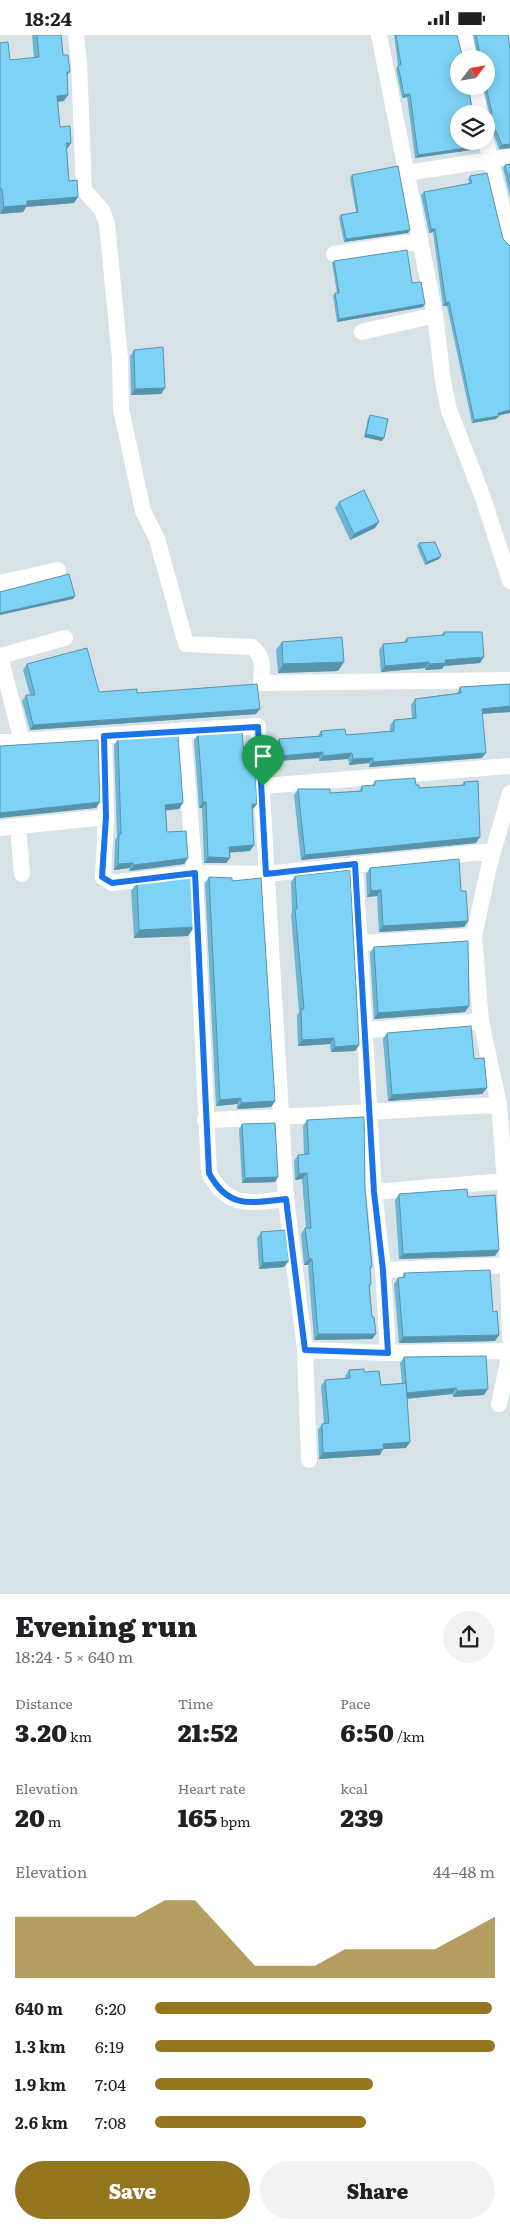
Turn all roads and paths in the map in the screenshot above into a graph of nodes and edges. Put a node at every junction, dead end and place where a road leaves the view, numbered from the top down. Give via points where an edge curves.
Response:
1 (76, 35) edge
2 (379, 35) edge
3 (464, 35) edge
4 (467, 50) edge
5 (488, 150) edge
6 (510, 157) edge
7 (490, 161) junction
8 (407, 173) junction
9 (510, 238) edge
10 (420, 241) junction
11 (334, 254) dead end
12 (435, 315) junction
13 (362, 332) dead end
14 (58, 570) dead end
15 (510, 581) edge
16 (0, 583) edge
17 (65, 638) dead end
18 (0, 656) edge
19 (510, 680) edge
20 (183, 730) junction
21 (104, 736) junction
22 (0, 741) edge
23 (22, 741) junction
24 (510, 766) edge
25 (263, 786) junction
26 (510, 793) edge
27 (106, 817) junction
28 (18, 826) junction
29 (0, 828) edge
30 (493, 851) junction
31 (355, 864) junction
32 (195, 873) junction
33 (22, 874) dead end
34 (266, 874) junction
35 (474, 936) junction
36 (361, 943) junction
37 (481, 1021) junction
38 (366, 1030) junction
39 (499, 1105) junction
40 (368, 1111) junction
41 (281, 1118) junction
42 (205, 1120) junction
43 (505, 1181) junction
44 (374, 1192) junction
45 (286, 1199) junction
46 (508, 1265) junction
47 (383, 1270) junction
48 (510, 1338) edge
49 (305, 1350) junction
50 (510, 1352) edge
51 (388, 1353) junction
52 (499, 1404) dead end
53 (309, 1460) dead end

1 - 19 street via 84,190 102,210 107,224 120,358 121,409 143,511 157,539 186,644 252,647 262,660 261,683
2 - 8 street
3 - 4 street
5 - 7 street
6 - 7 street
7 - 8 street
7 - 9 street
8 - 10 street
10 - 11 street
10 - 12 street
12 - 13 street
12 - 15 street via 449,410 482,495
14 - 16 street
17 - 18 street
18 - 23 street
20 - 21 street
20 - 25 street via 258,727
20 - 32 street
21 - 23 street
21 - 27 street
22 - 23 street
24 - 25 street
25 - 34 street
26 - 30 street
27 - 28 street
27 - 32 street via 102,877 109,882
28 - 29 street
28 - 33 street
30 - 31 street
30 - 35 street
31 - 34 street
31 - 36 street
32 - 34 street
32 - 42 street
34 - 41 street
35 - 36 street
35 - 37 street
36 - 38 street
37 - 38 street
37 - 39 street
38 - 40 street
39 - 40 street
39 - 43 street
40 - 41 street
40 - 44 street
41 - 42 street
41 - 45 street
42 - 45 street via 209,1173 224,1195 236,1201
43 - 44 street
43 - 46 street
44 - 47 street
45 - 49 street
46 - 47 street
46 - 48 street
47 - 51 street
49 - 51 street
49 - 53 street
50 - 51 street
50 - 52 street

